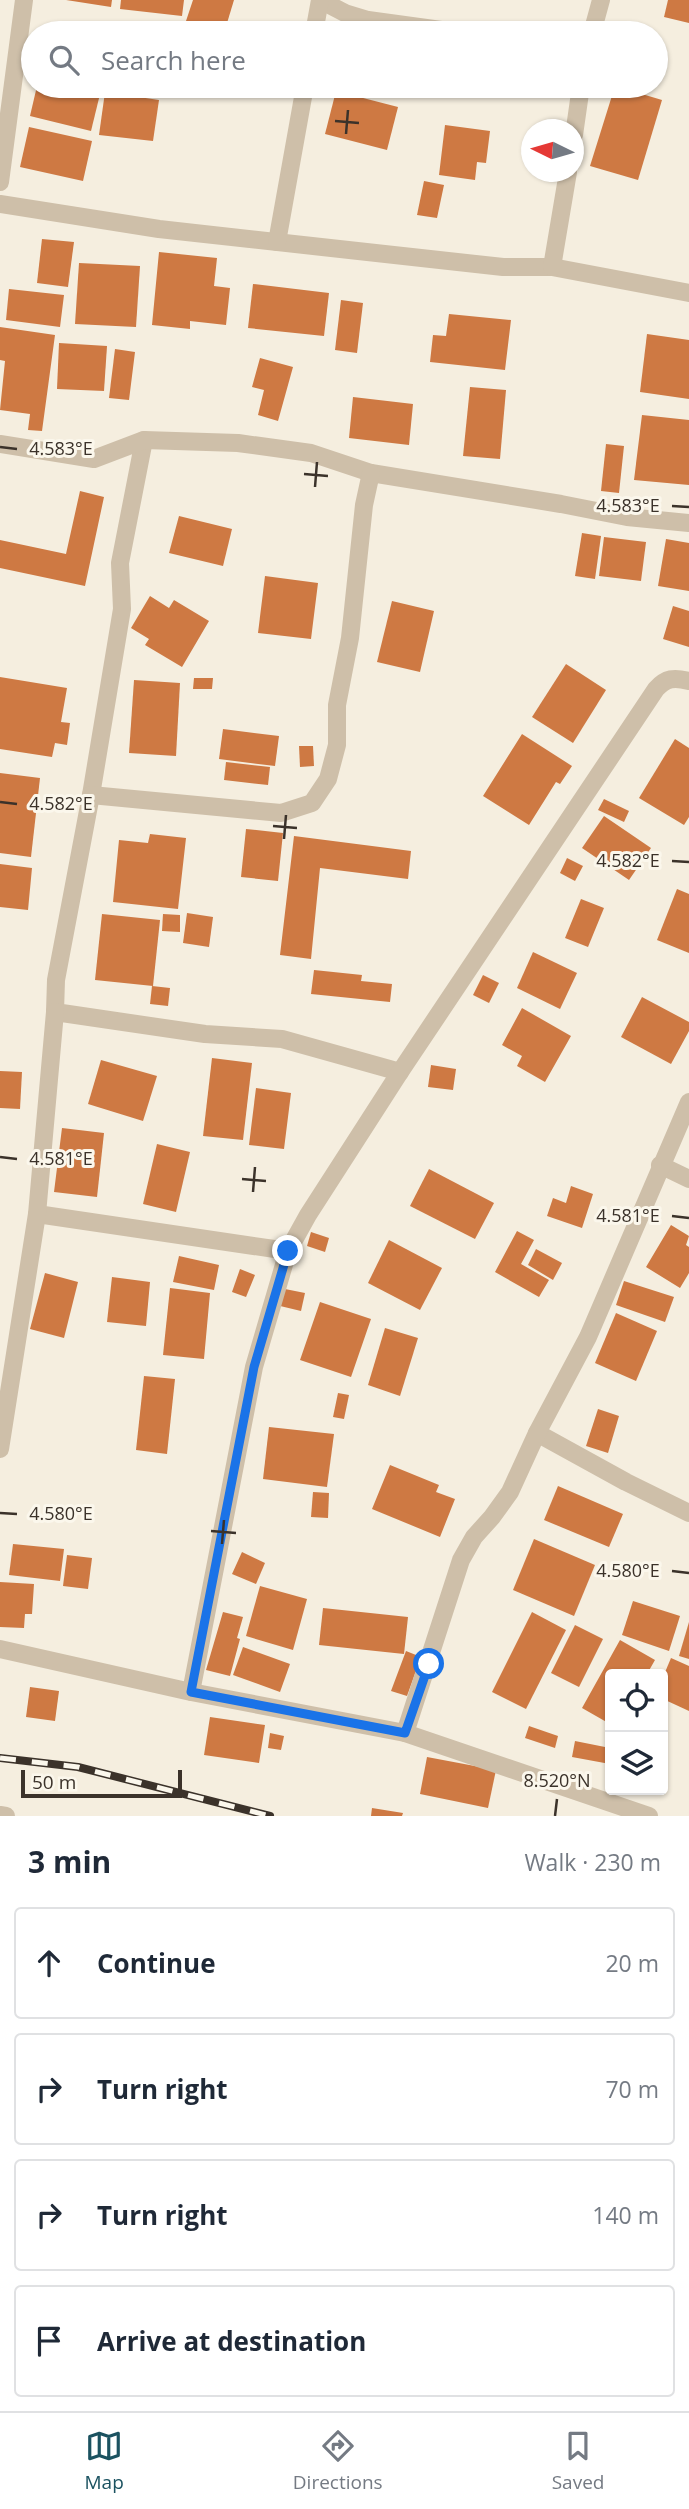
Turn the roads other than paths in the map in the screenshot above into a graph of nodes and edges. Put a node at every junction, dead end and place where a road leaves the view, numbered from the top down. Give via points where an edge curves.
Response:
1 (24, 0) edge
2 (320, 0) edge
3 (601, 0) edge
4 (21, 21) edge
5 (316, 21) edge
6 (375, 21) edge
7 (595, 21) edge
8 (21, 23) edge
9 (303, 98) edge
10 (579, 98) edge
11 (576, 119) edge
12 (0, 182) edge
13 (566, 182) edge
14 (0, 204) edge
15 (277, 242) junction
16 (552, 267) junction
17 (689, 293) edge
18 (144, 440) junction
19 (0, 444) edge
20 (371, 473) junction
21 (689, 523) edge
22 (689, 681) edge
23 (91, 795) junction
24 (55, 1012) junction
25 (400, 1072) junction
26 (689, 1101) edge
27 (660, 1165) junction
28 (689, 1179) edge
29 (37, 1213) junction
30 (288, 1251) junction
31 (537, 1433) junction
32 (0, 1448) edge
33 (689, 1513) edge
34 (0, 1649) edge
35 (191, 1692) junction
36 (405, 1733) junction
37 (0, 1815) edge
38 (6, 1816) edge
39 (649, 1816) edge

1 - 4 street
2 - 5 street
2 - 6 street
3 - 7 street
8 - 12 street
9 - 15 street
10 - 11 street
13 - 16 street
14 - 15 street
15 - 16 street via 503,267
16 - 17 street
18 - 19 street via 94,459
18 - 20 street via 238,443 311,453
18 - 23 street via 120,563 122,609
20 - 21 street via 627,517
20 - 23 street via 337,705 337,745 328,779 312,803 281,813
22 - 25 street via 664,680 656,689
23 - 24 street via 56,980
24 - 25 street via 205,1034 282,1039
24 - 29 street
25 - 30 street
26 - 27 street
27 - 28 street
27 - 31 street via 588,1337
29 - 30 street
29 - 32 street
30 - 35 street via 254,1367
31 - 33 street
31 - 36 street via 510,1492 461,1560
34 - 35 street
35 - 36 street
36 - 39 street
37 - 38 street

